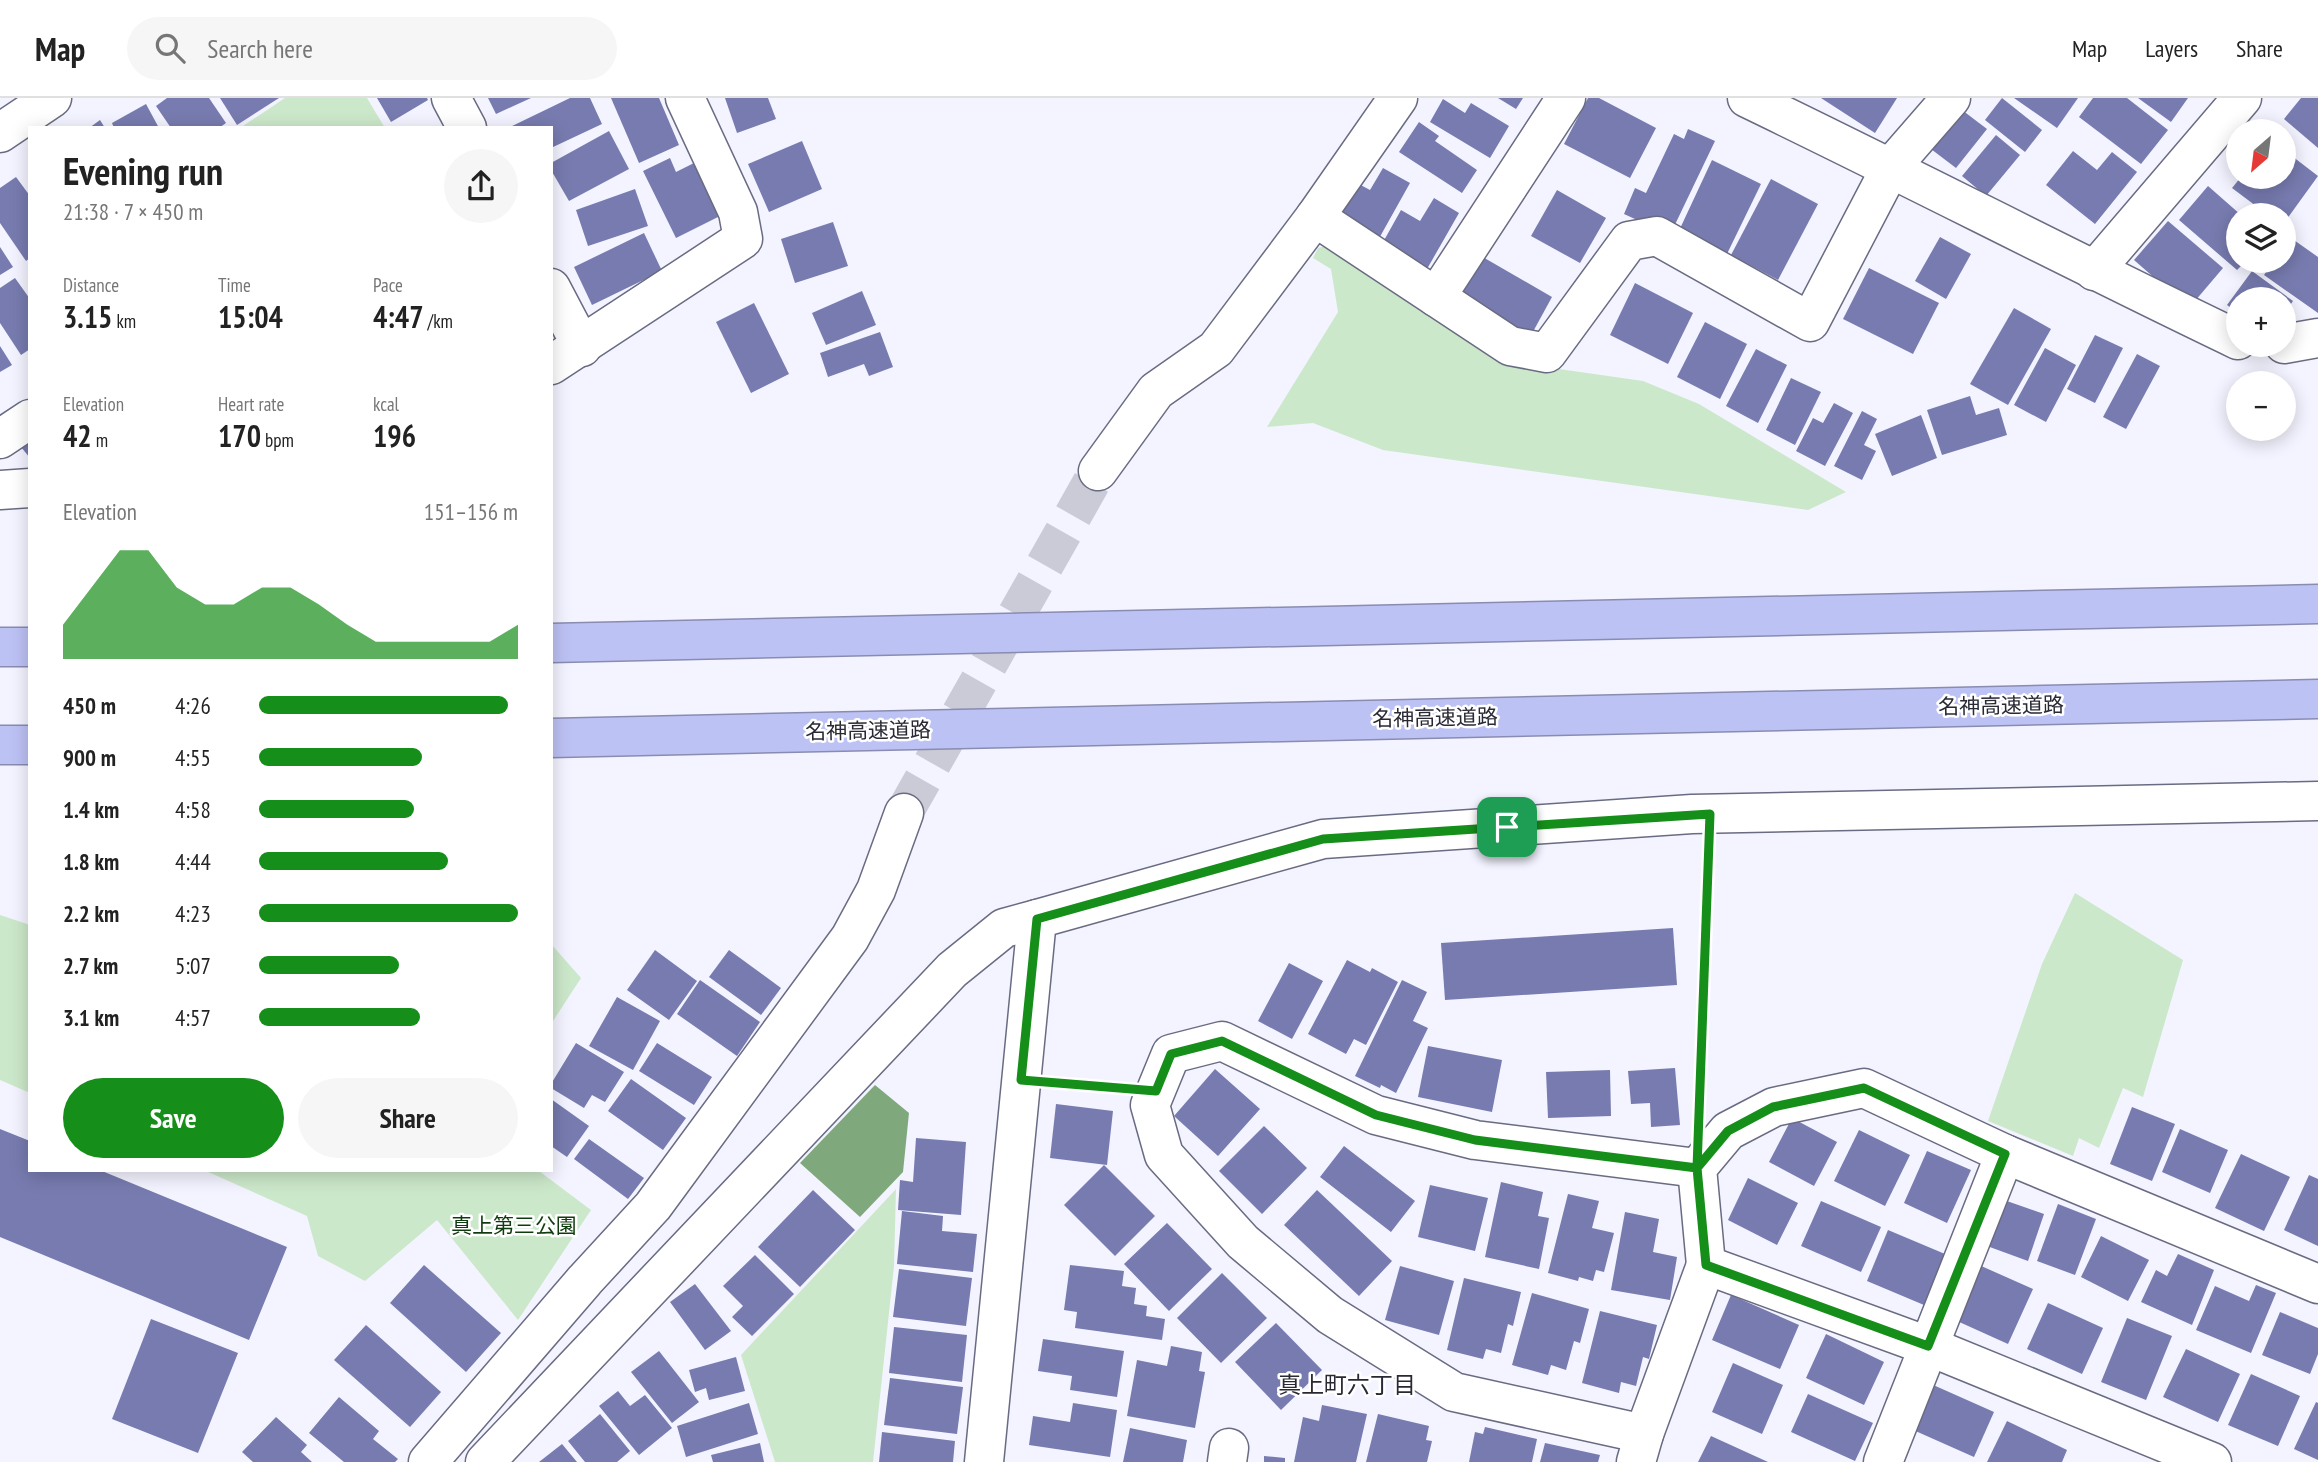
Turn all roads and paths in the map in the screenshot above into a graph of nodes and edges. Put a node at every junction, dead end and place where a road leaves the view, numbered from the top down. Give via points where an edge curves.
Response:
1 (52, 98) edge
2 (685, 98) edge
3 (1398, 98) edge
4 (1566, 98) edge
5 (1747, 98) edge
6 (1951, 98) edge
7 (2242, 98) edge
8 (0, 133) edge
9 (1891, 167) junction
10 (1315, 217) junction
11 (2094, 271) junction
12 (553, 296) edge
13 (1436, 297) junction
14 (2226, 334) edge
15 (2318, 338) edge
16 (2296, 342) edge
17 (567, 356) edge
18 (28, 420) edge
19 (0, 439) edge
20 (1098, 471) tunnel mouth
21 (28, 488) edge
22 (0, 490) edge
23 (2318, 604) edge
24 (553, 643) edge
25 (0, 647) edge
26 (28, 648) edge
27 (2318, 699) edge
28 (553, 738) edge
29 (0, 745) edge
30 (28, 745) edge
31 (2318, 801) edge
32 (904, 813) tunnel mouth
33 (1710, 814) junction
34 (1037, 919) junction
35 (1021, 1080) junction
36 (1156, 1091) junction
37 (2005, 1154) junction
38 (1697, 1168) junction
39 (1706, 1265) junction
40 (2318, 1284) edge
41 (1928, 1346) junction
42 (1640, 1448) edge
43 (428, 1462) edge
44 (485, 1462) edge
45 (984, 1462) edge
46 (1883, 1462) edge
47 (2212, 1462) edge

1 - 8 street
2 - 17 street via 738,212 743,239
3 - 10 street
4 - 13 street
5 - 9 street
6 - 9 street
7 - 11 street
9 - 11 street
9 - 13 street via 1811,322 1657,236 1629,241 1547,354 1510,346
10 - 13 street
10 - 20 street via 1216,349 1156,391
11 - 14 street
12 - 17 street
15 - 16 street
18 - 19 street
21 - 22 street
23 - 24 highway
25 - 26 highway
27 - 28 highway, 名神高速道路
29 - 30 highway
31 - 33 street
32 - 43 street via 876,890 850,938 653,1206
33 - 34 street via 1323,839
33 - 38 path
34 - 35 street
34 - 44 street via 1003,928 952,970
35 - 36 path
35 - 45 street
36 - 38 street via 1171,1054 1222,1041 1376,1115 1475,1140
36 - 42 street via 1150,1105 1164,1155 1243,1242 1330,1315 1454,1392
37 - 38 street via 1864,1088 1773,1107 1728,1131
37 - 40 street
37 - 41 street
38 - 39 street
39 - 41 street
39 - 42 street
41 - 46 street
41 - 47 street

